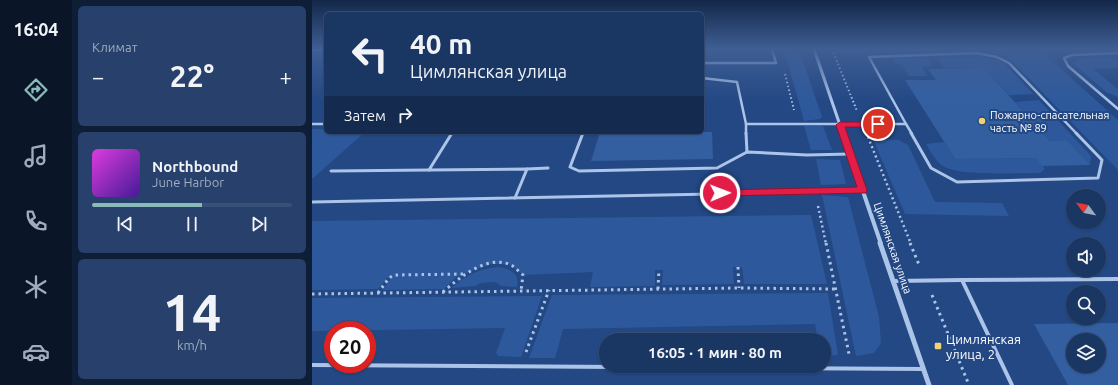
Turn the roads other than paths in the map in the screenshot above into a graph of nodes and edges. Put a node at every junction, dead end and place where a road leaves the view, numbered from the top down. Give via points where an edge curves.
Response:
1 (820, 67) edge
2 (875, 67) edge
3 (1013, 67) edge
4 (1069, 67) edge
5 (704, 78) edge
6 (1118, 109) edge
7 (312, 124) edge
8 (324, 124) edge
9 (746, 124) junction
10 (906, 124) junction
11 (840, 125) junction
12 (451, 134) edge
13 (583, 134) edge
14 (747, 152) junction
15 (850, 154) junction
16 (548, 168) dead end
17 (527, 169) junction
18 (430, 170) junction
19 (331, 171) dead end
20 (863, 190) junction
21 (515, 198) junction
22 (312, 202) edge
23 (1118, 278) edge
24 (962, 280) junction
25 (894, 281) junction
26 (312, 364) edge
27 (924, 369) junction
28 (929, 385) edge
29 (1012, 385) edge

1 - 11 street, Цимлянская улица
2 - 10 lane
3 - 10 lane via 1102,160 1098,178 956,182 931,168
4 - 6 lane
5 - 9 lane via 737,82
7 - 8 lane
9 - 11 lane
9 - 14 lane
10 - 11 lane
11 - 15 street, Цимлянская улица
12 - 18 lane
13 - 14 lane via 570,167 579,171 717,168
14 - 15 lane
15 - 20 street, Цимлянская улица
16 - 17 lane
17 - 18 lane
17 - 21 lane
18 - 19 lane
20 - 21 lane
20 - 25 street, Цимлянская улица
21 - 22 lane
23 - 24 lane
24 - 25 lane
24 - 29 lane
25 - 27 street, Цимлянская улица
26 - 27 lane
27 - 28 street, Цимлянская улица

